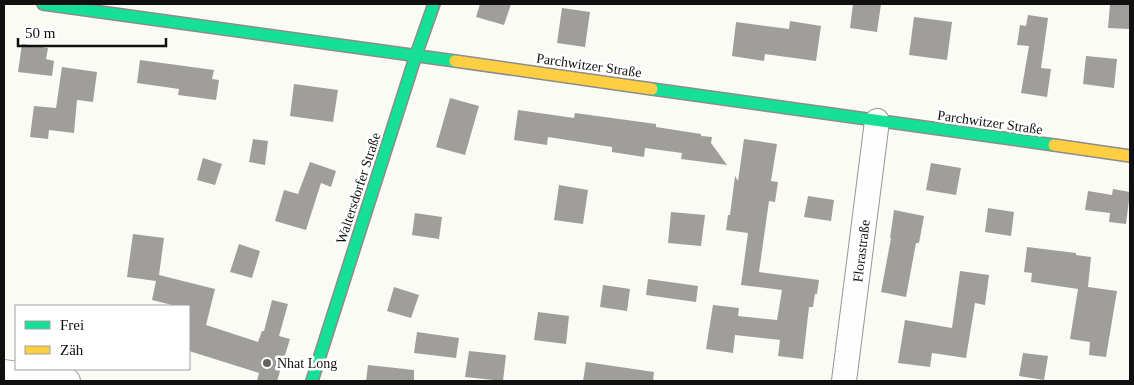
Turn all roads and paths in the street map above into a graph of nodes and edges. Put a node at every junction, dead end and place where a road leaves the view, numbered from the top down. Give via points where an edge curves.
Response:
1 (43, 4) edge
2 (434, 4) edge
3 (416, 55) junction
4 (877, 122) junction
5 (1130, 156) edge
6 (4, 372) edge
7 (68, 381) edge
8 (312, 381) edge
9 (844, 381) edge

1 - 3 street, Parchwitzer Straße
2 - 3 street, Waltersdorfer Straße
3 - 4 street, Parchwitzer Straße
3 - 8 street, Waltersdorfer Straße
4 - 5 street, Parchwitzer Straße
4 - 9 street, Florastraße
6 - 7 street

